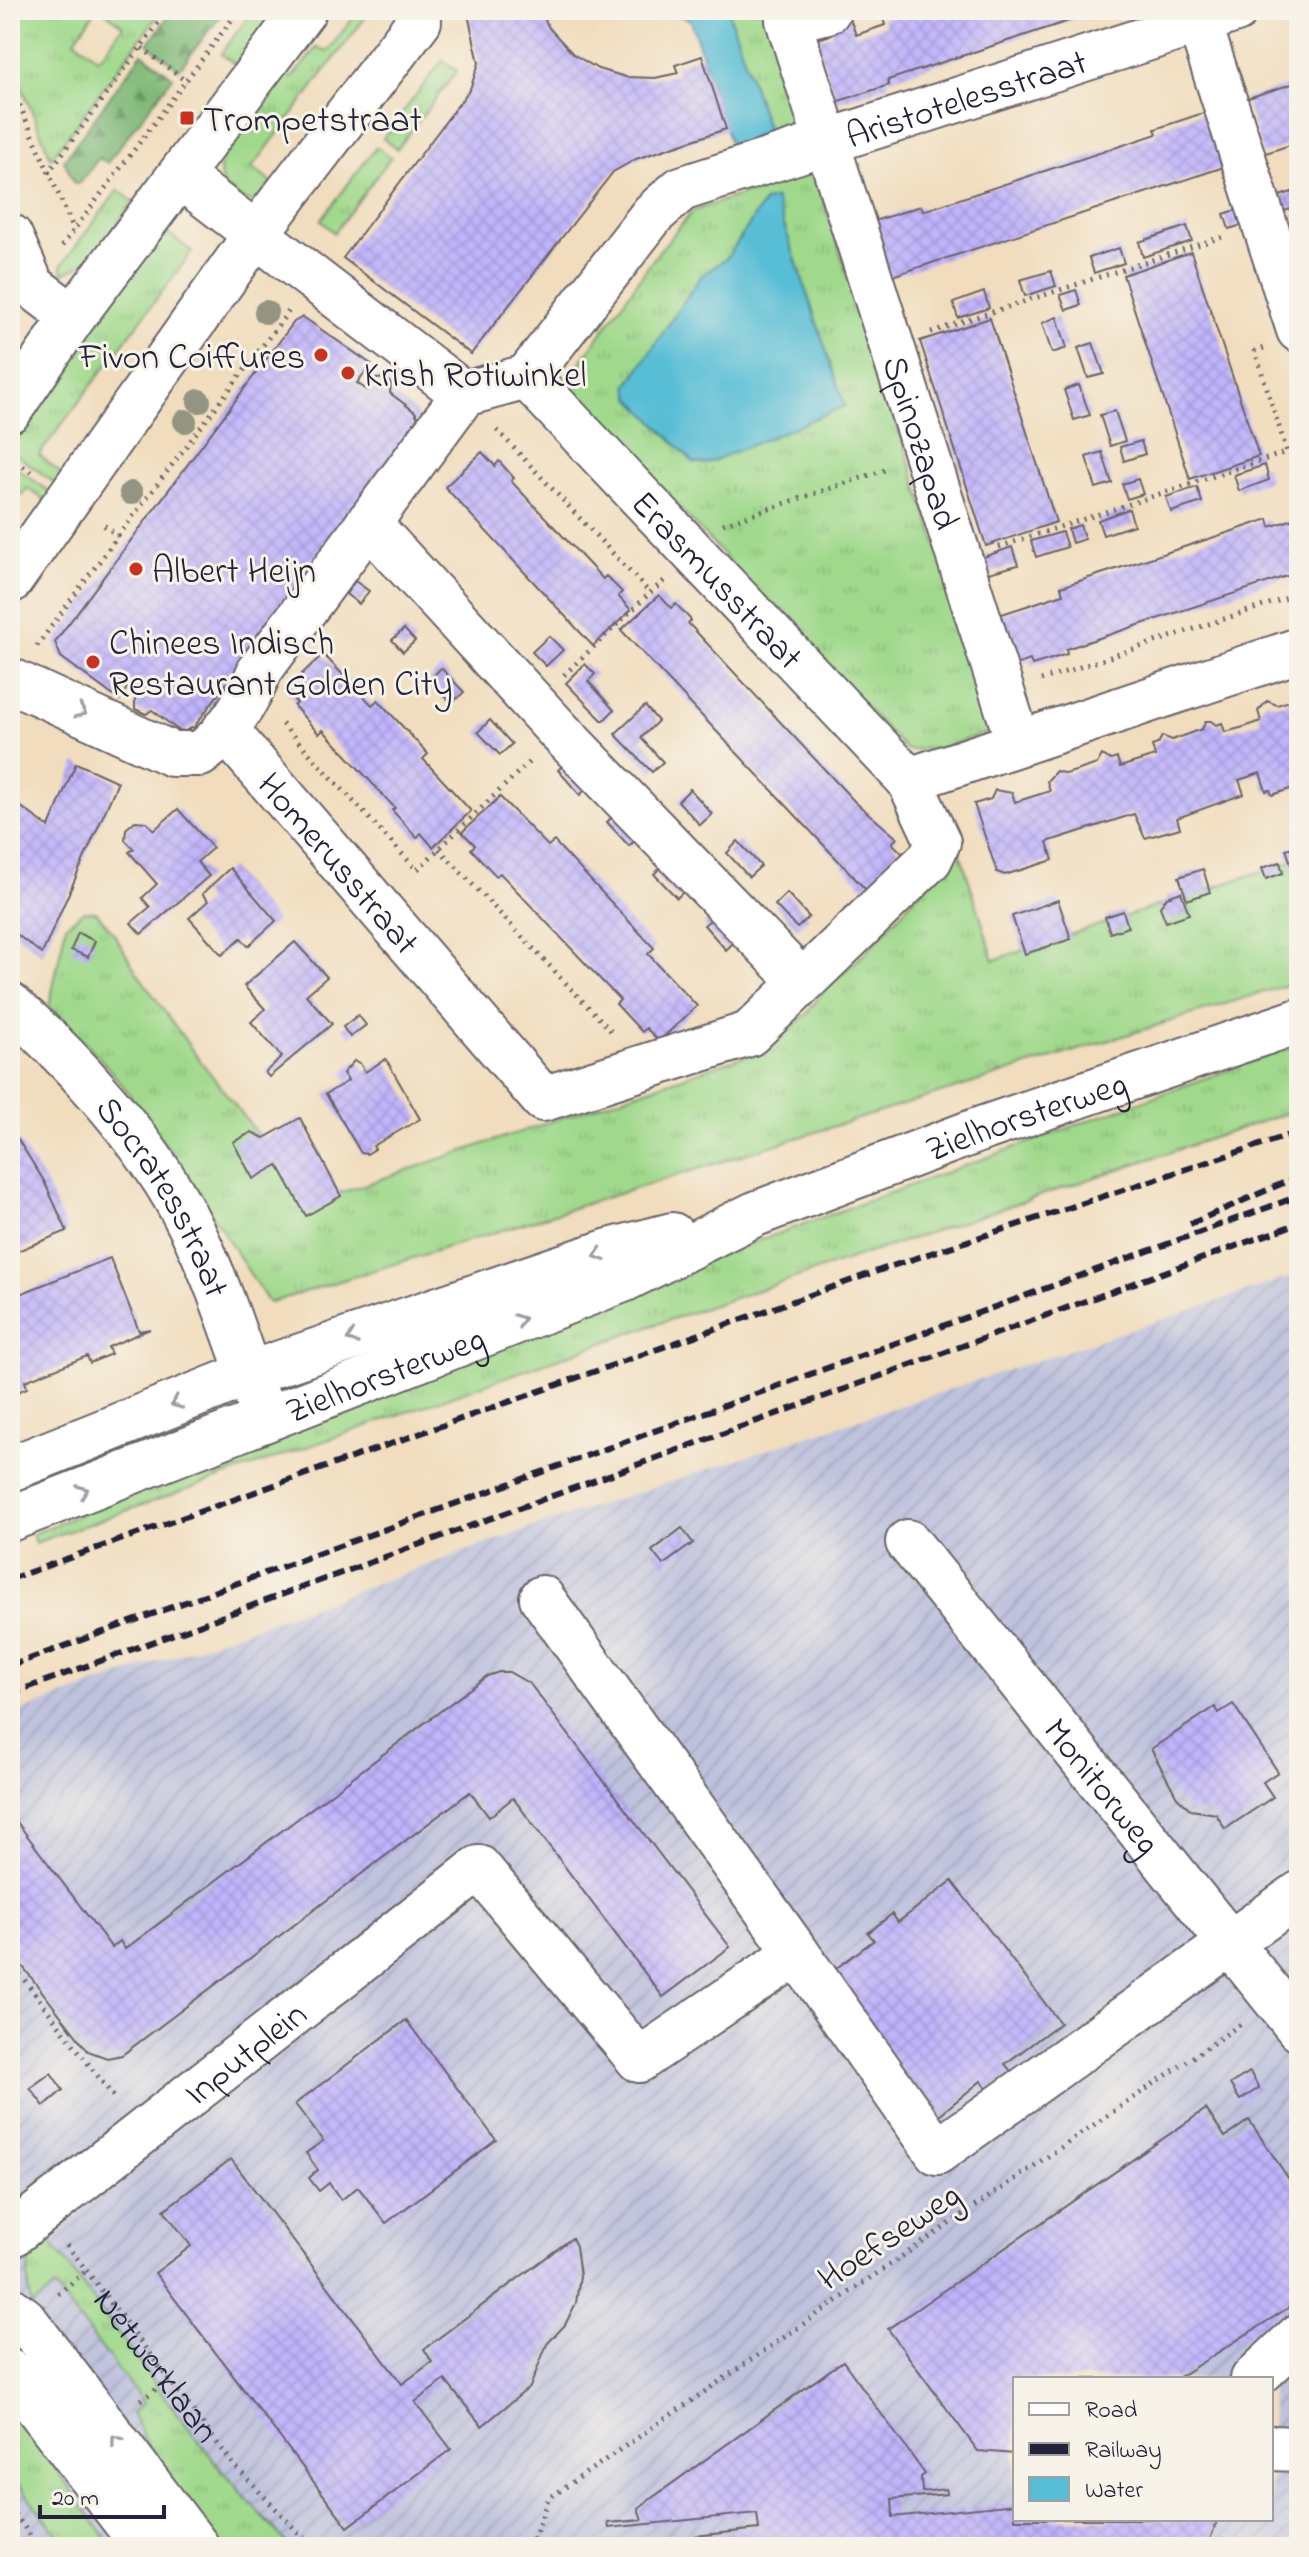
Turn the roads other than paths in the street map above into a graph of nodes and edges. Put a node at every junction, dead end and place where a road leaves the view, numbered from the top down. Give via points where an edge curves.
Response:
1 (304, 10) edge
2 (828, 11) edge
3 (1210, 14) edge
4 (419, 21) dead end
5 (826, 143) junction
6 (180, 176) junction
7 (256, 234) junction
8 (10, 236) edge
9 (73, 317) junction
10 (1284, 338) edge
11 (527, 377) junction
12 (464, 394) junction
13 (10, 410) edge
14 (368, 523) junction
15 (10, 581) edge
16 (1299, 650) edge
17 (10, 680) edge
18 (225, 729) junction
19 (1018, 742) junction
20 (909, 780) junction
21 (938, 842) joint
22 (802, 982) junction
23 (10, 1005) edge
24 (1299, 1021) edge
25 (755, 1214) junction
26 (248, 1374) junction
27 (265, 1419) junction
28 (10, 1469) edge
29 (10, 1519) edge
30 (908, 1542) dead end
31 (542, 1598) dead end
32 (1299, 1894) edge
33 (1231, 1941) junction
34 (797, 1953) junction
35 (1288, 2014) edge
36 (26, 2224) edge
37 (10, 2309) edge
38 (1299, 2336) edge
39 (10, 2372) edge
40 (1255, 2377) edge
41 (1273, 2448) edge
42 (1299, 2449) edge
43 (145, 2547) edge
44 (197, 2547) edge

1 - 6 street
2 - 5 street, Aristotelesstraat via 788,20
3 - 5 street, Aristotelesstraat
3 - 10 street via 1263,223
4 - 7 street
5 - 11 street, Aristotelesstraat via 681,189 653,214
5 - 19 street, Spinozapad
6 - 7 street
6 - 9 street
7 - 12 street
7 - 15 street
8 - 9 street via 32,286
9 - 13 street
11 - 12 street
11 - 20 street, Erasmusstraat
12 - 14 street
14 - 18 street via 260,670
14 - 22 street
16 - 19 street
17 -> 18 street via 172,754 200,754
18 - 22 street, Homerusstraat via 543,1099 749,1034
19 - 20 street
20 - 21 street, Erasmusstraat
21 - 22 street, Homerusstraat via 930,859
23 - 26 street, Socratesstraat via 87,1082 173,1193 205,1257
24 - 25 street, Zielhorsterweg via 981,1129
25 -> 26 street, Zielhorsterweg via 609,1251
27 -> 25 street, Zielhorsterweg via 623,1280
26 - 27 street, Socratesstraat
26 -> 28 street, Zielhorsterweg
29 -> 27 street, Zielhorsterweg
30 - 33 street, Monitorweg
31 - 34 street
32 - 33 street
33 - 34 street via 937,2152
33 - 35 street, Monitorweg
34 - 36 street, Inputplein via 639,2060 479,1868
44 -> 37 street via 24,2319
38 - 40 street
39 - 43 street
41 - 42 street

